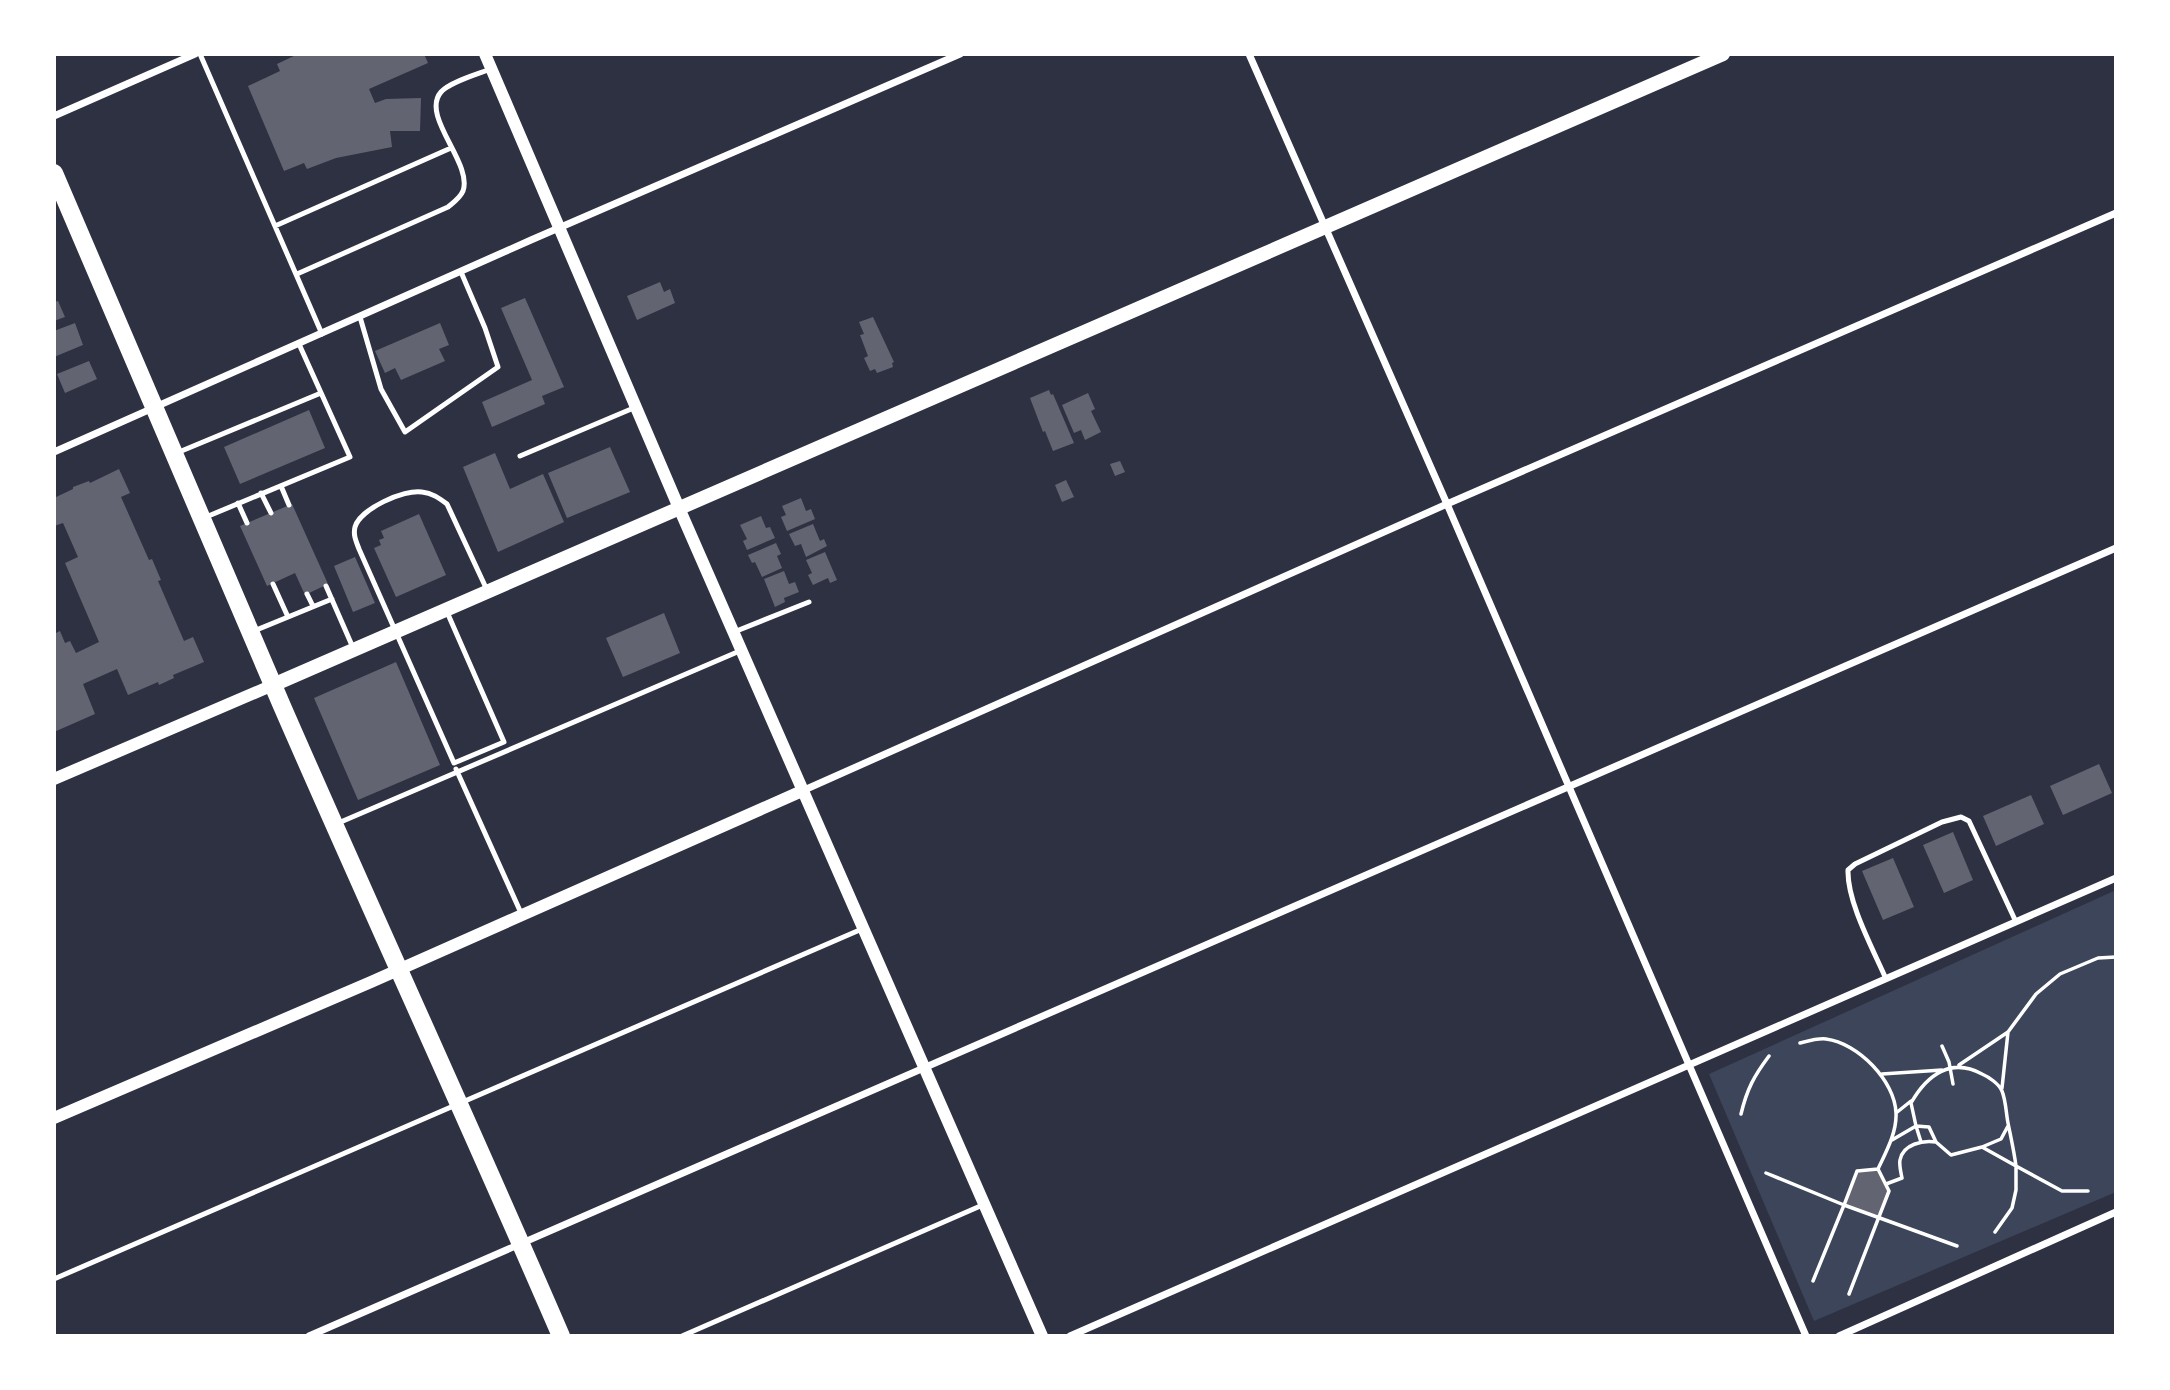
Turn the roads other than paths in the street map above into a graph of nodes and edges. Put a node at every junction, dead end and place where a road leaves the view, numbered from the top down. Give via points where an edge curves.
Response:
1 (198, 54) edge
2 (485, 54) edge
3 (960, 54) edge
4 (1249, 54) edge
5 (1723, 54) edge
6 (491, 69) junction
7 (54, 116) edge
8 (451, 148) junction
9 (54, 173) edge
10 (2116, 213) edge
11 (275, 226) junction
12 (1325, 226) junction
13 (560, 228) junction
14 (461, 272) junction
15 (297, 274) junction
16 (360, 317) junction
17 (322, 334) junction
18 (299, 344) junction
19 (321, 393) junction
20 (156, 407) junction
21 (636, 407) junction
22 (54, 452) edge
23 (176, 454) junction
24 (520, 456) dead end
25 (281, 486) junction
26 (261, 493) junction
27 (238, 503) junction
28 (1447, 504) junction
29 (289, 505) dead end
30 (679, 508) junction
31 (271, 513) dead end
32 (203, 518) junction
33 (247, 523) dead end
34 (2116, 548) edge
35 (273, 584) dead end
36 (326, 586) dead end
37 (488, 592) junction
38 (307, 594) dead end
39 (331, 599) junction
40 (809, 601) dead end
41 (313, 606) junction
42 (446, 610) junction
43 (288, 617) junction
44 (395, 631) junction
45 (251, 632) junction
46 (734, 633) junction
47 (354, 650) junction
48 (742, 650) junction
49 (273, 685) junction
50 (454, 763) junction
51 (458, 772) junction
52 (54, 779) edge
53 (1569, 785) junction
54 (802, 791) junction
55 (334, 825) junction
56 (2116, 878) edge
57 (522, 915) junction
58 (2015, 922) junction
59 (862, 929) junction
60 (398, 970) junction
61 (1886, 979) junction
62 (1689, 1066) junction
63 (925, 1068) junction
64 (460, 1103) junction
65 (54, 1118) edge
66 (985, 1204) junction
67 (2116, 1212) edge
68 (522, 1244) junction
69 (54, 1279) edge
70 (309, 1336) edge
71 (561, 1336) edge
72 (681, 1336) edge
73 (1041, 1336) edge
74 (1070, 1336) edge
75 (1806, 1336) edge
76 (1839, 1336) edge

1 - 7 street
1 - 11 lane
2 - 6 street
3 - 13 street
4 - 12 street
5 - 12 main road
6 - 8 lane via 439,93 437,112
6 - 13 street
8 - 11 lane
8 - 15 lane via 464,181 463,190 448,207
9 - 20 main road
10 - 28 street
11 - 15 lane
12 - 28 street
12 - 30 main road
13 - 14 street
13 - 21 street
14 - 16 street
14 - 16 lane via 498,367 405,432 381,389
15 - 17 lane
16 - 17 street
17 - 18 street
18 - 19 lane
18 - 20 street
19 - 23 lane
19 - 25 lane via 349,457
20 - 22 street
20 - 23 main road
21 - 24 lane
21 - 30 street
23 - 32 main road
25 - 26 lane
25 - 29 lane
26 - 27 lane
26 - 31 lane
27 - 32 lane
27 - 33 lane
28 - 53 street
28 - 54 street
30 - 37 main road
30 - 46 street
32 - 45 main road
34 - 53 street
35 - 43 lane
36 - 39 lane
37 - 42 main road
37 - 44 lane via 447,504 420,491 385,501 366,512 356,524 354,536
38 - 41 lane
39 - 41 lane
39 - 47 lane
40 - 46 lane
41 - 43 lane
42 - 44 main road
42 - 50 lane via 504,742
43 - 45 lane
44 - 47 main road
44 - 50 lane
45 - 49 main road
46 - 48 street
47 - 49 main road
48 - 51 lane
48 - 54 street
49 - 52 street
49 - 55 main road
50 - 51 lane
51 - 55 lane
51 - 57 lane
53 - 62 street
53 - 63 street
54 - 57 street
54 - 59 street
55 - 60 main road
56 - 58 street
57 - 60 street
58 - 61 street
58 - 61 lane via 1969,821 1961,817 1942,822 1848,870 1851,897
59 - 63 street
59 - 64 lane
60 - 64 main road
60 - 65 street
61 - 62 street
62 - 74 street
62 - 75 street
63 - 66 street
63 - 68 street
64 - 68 main road
64 - 69 lane
66 - 72 lane
66 - 73 street
67 - 76 street
68 - 70 street
68 - 71 main road

